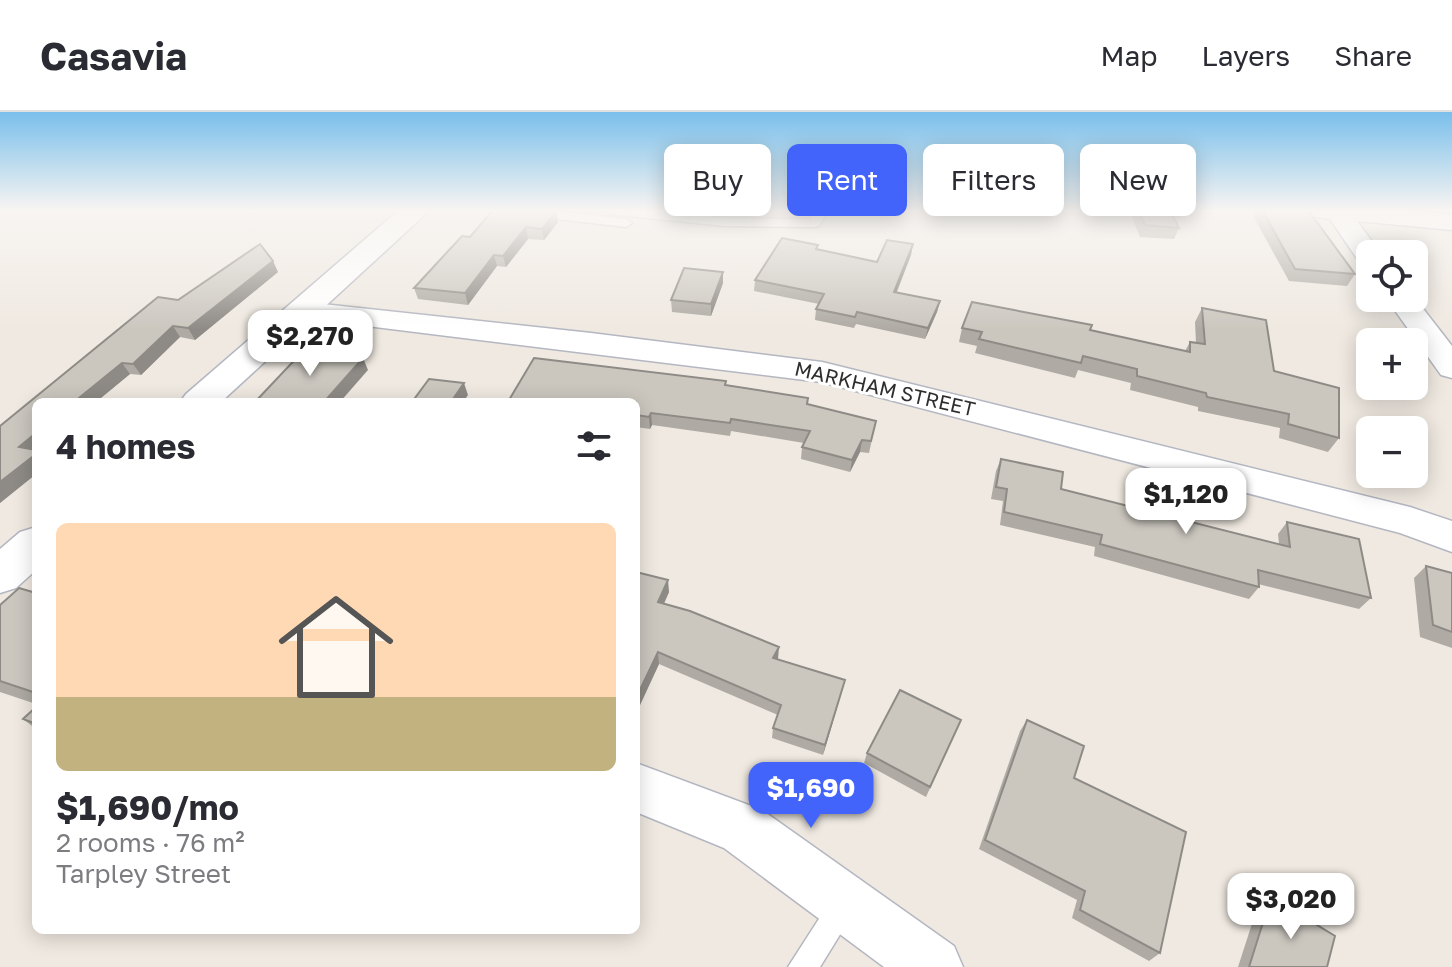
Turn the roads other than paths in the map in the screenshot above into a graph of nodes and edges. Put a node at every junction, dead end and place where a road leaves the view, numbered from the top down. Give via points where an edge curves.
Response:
1 (372, 250) edge
2 (304, 311) junction
3 (1410, 312) edge
4 (1452, 368) edge
5 (204, 398) edge
6 (1452, 537) edge
7 (640, 789) edge
8 (846, 903) junction
9 (803, 967) edge
10 (933, 967) edge

1 - 2 street
2 - 5 street
2 - 6 street, MARKHAM STREET via 822,372 1410,521
3 - 4 street
7 - 8 street via 743,829
8 - 9 lane
8 - 10 street

